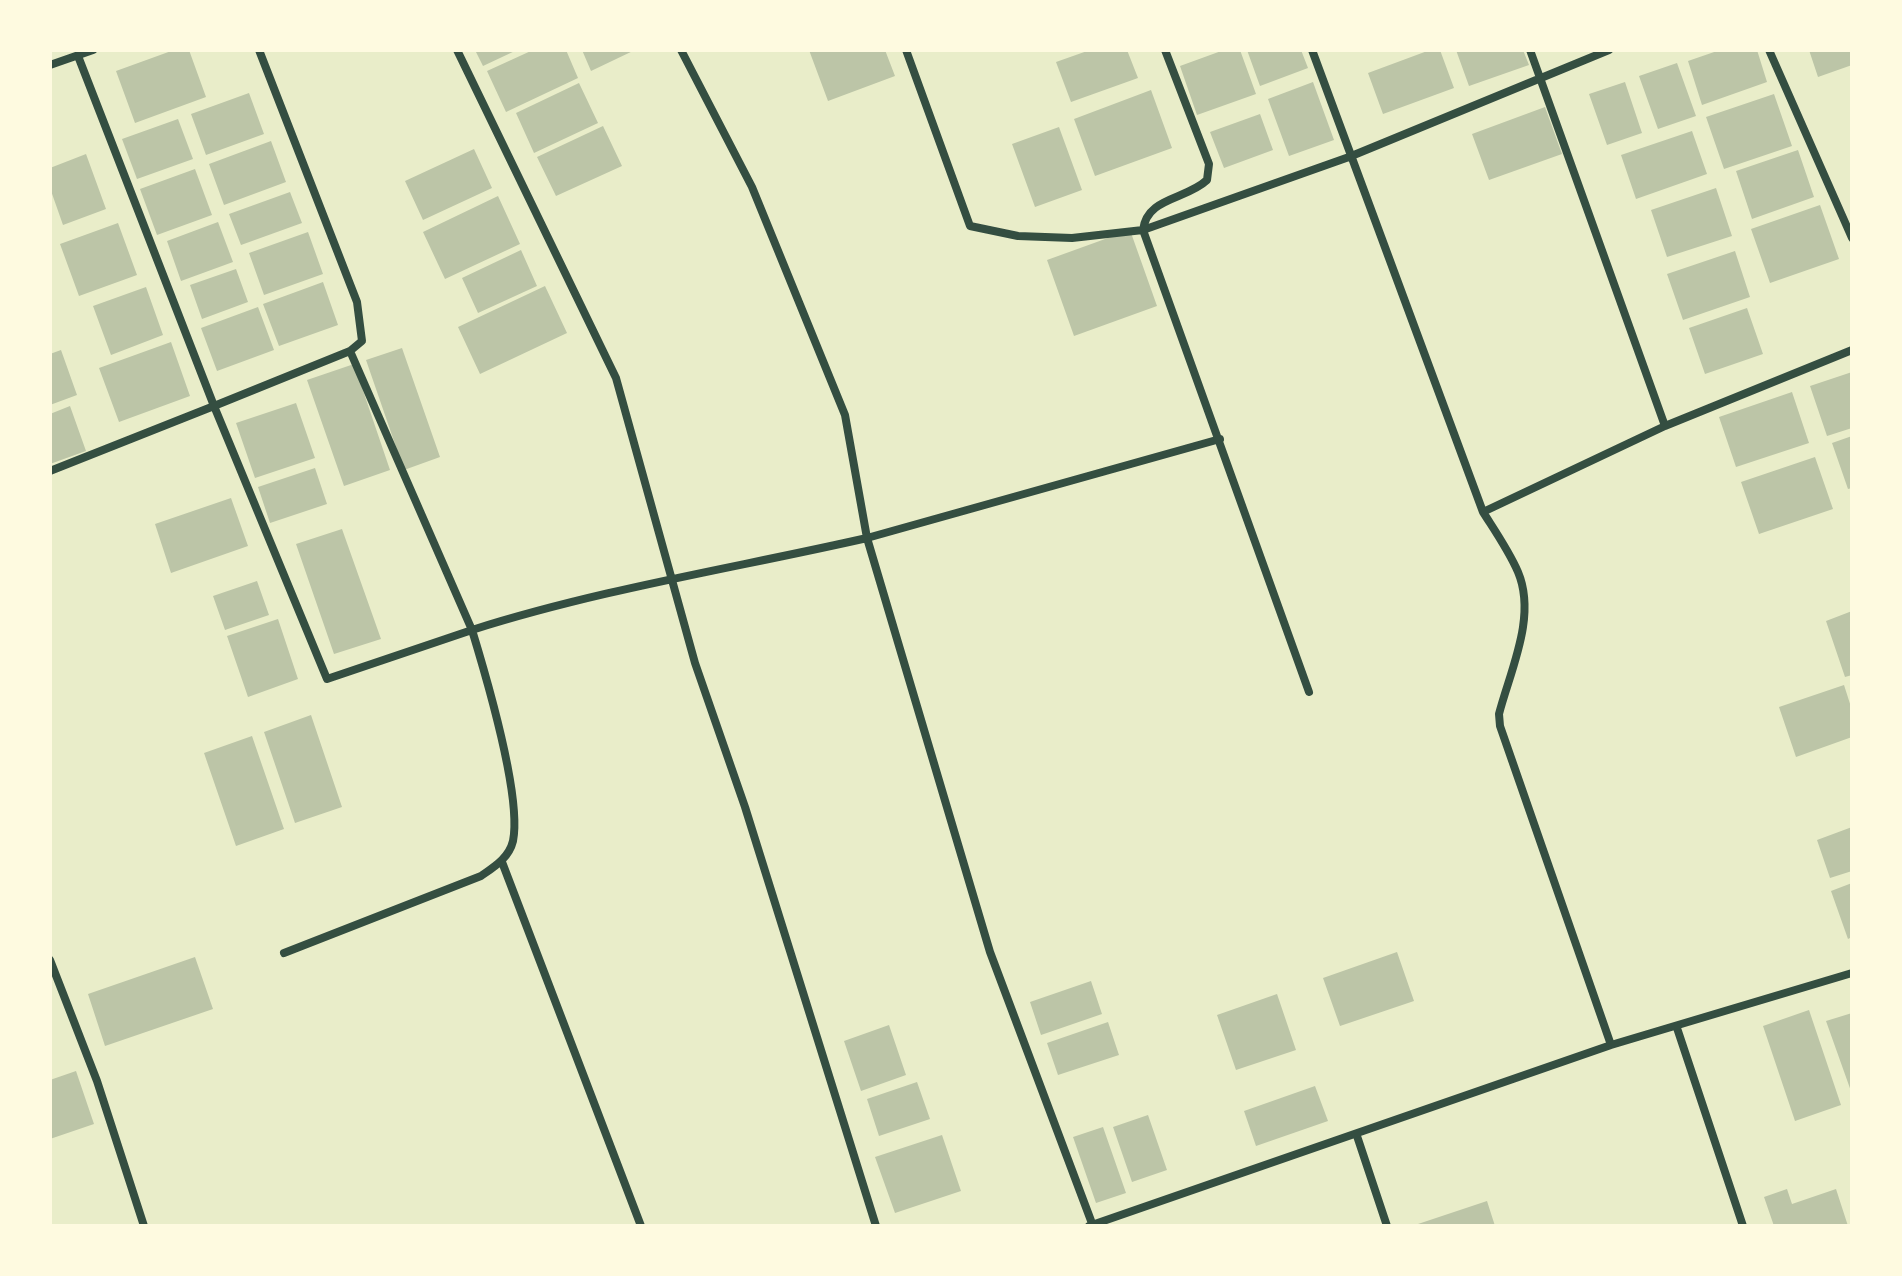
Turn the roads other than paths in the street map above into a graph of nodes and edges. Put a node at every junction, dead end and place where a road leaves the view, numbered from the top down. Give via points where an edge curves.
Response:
1 (93, 50) edge
2 (259, 50) edge
3 (457, 50) edge
4 (681, 50) edge
5 (906, 50) edge
6 (1165, 50) edge
7 (1312, 50) edge
8 (1530, 50) edge
9 (1609, 50) edge
10 (1769, 50) edge
11 (78, 56) junction
12 (50, 65) edge
13 (1539, 78) junction
14 (1349, 157) junction
15 (1143, 230) junction
16 (1852, 238) edge
17 (1852, 350) edge
18 (350, 351) junction
19 (214, 406) junction
20 (1665, 426) junction
21 (1220, 439) junction
22 (50, 471) edge
23 (1483, 512) junction
24 (867, 538) junction
25 (670, 577) junction
26 (472, 630) junction
27 (1309, 692) dead end
28 (502, 862) junction
29 (284, 953) dead end
30 (50, 960) edge
31 (1852, 973) edge
32 (1677, 1028) junction
33 (1611, 1045) junction
34 (1357, 1136) junction
35 (1091, 1225) edge
36 (144, 1226) edge
37 (641, 1226) edge
38 (876, 1226) edge
39 (1387, 1226) edge
40 (1743, 1226) edge

1 - 11 street
2 - 18 street via 357,302 362,341
3 - 25 street via 616,378
4 - 24 street via 752,187 845,415
5 - 15 street via 970,226 1018,236 1072,238
6 - 15 street via 1209,164 1207,180 1196,191 1152,207
7 - 14 street
8 - 13 street
9 - 13 street
10 - 16 street
11 - 12 street
11 - 19 street
13 - 14 street
13 - 20 street
14 - 15 street
14 - 23 street
15 - 21 street
17 - 20 street
18 - 19 street
18 - 26 street
19 - 22 street
19 - 26 street via 327,679
20 - 23 street
21 - 24 street
21 - 27 street
23 - 33 street via 1519,574 1525,602 1500,726
24 - 25 street
24 - 35 street via 990,952
25 - 26 street
25 - 38 street
26 - 28 street via 490,689 512,800 513,841
28 - 29 street via 481,876
28 - 37 street
30 - 36 street
31 - 32 street
32 - 33 street
32 - 40 street
33 - 34 street
34 - 35 street
34 - 39 street

